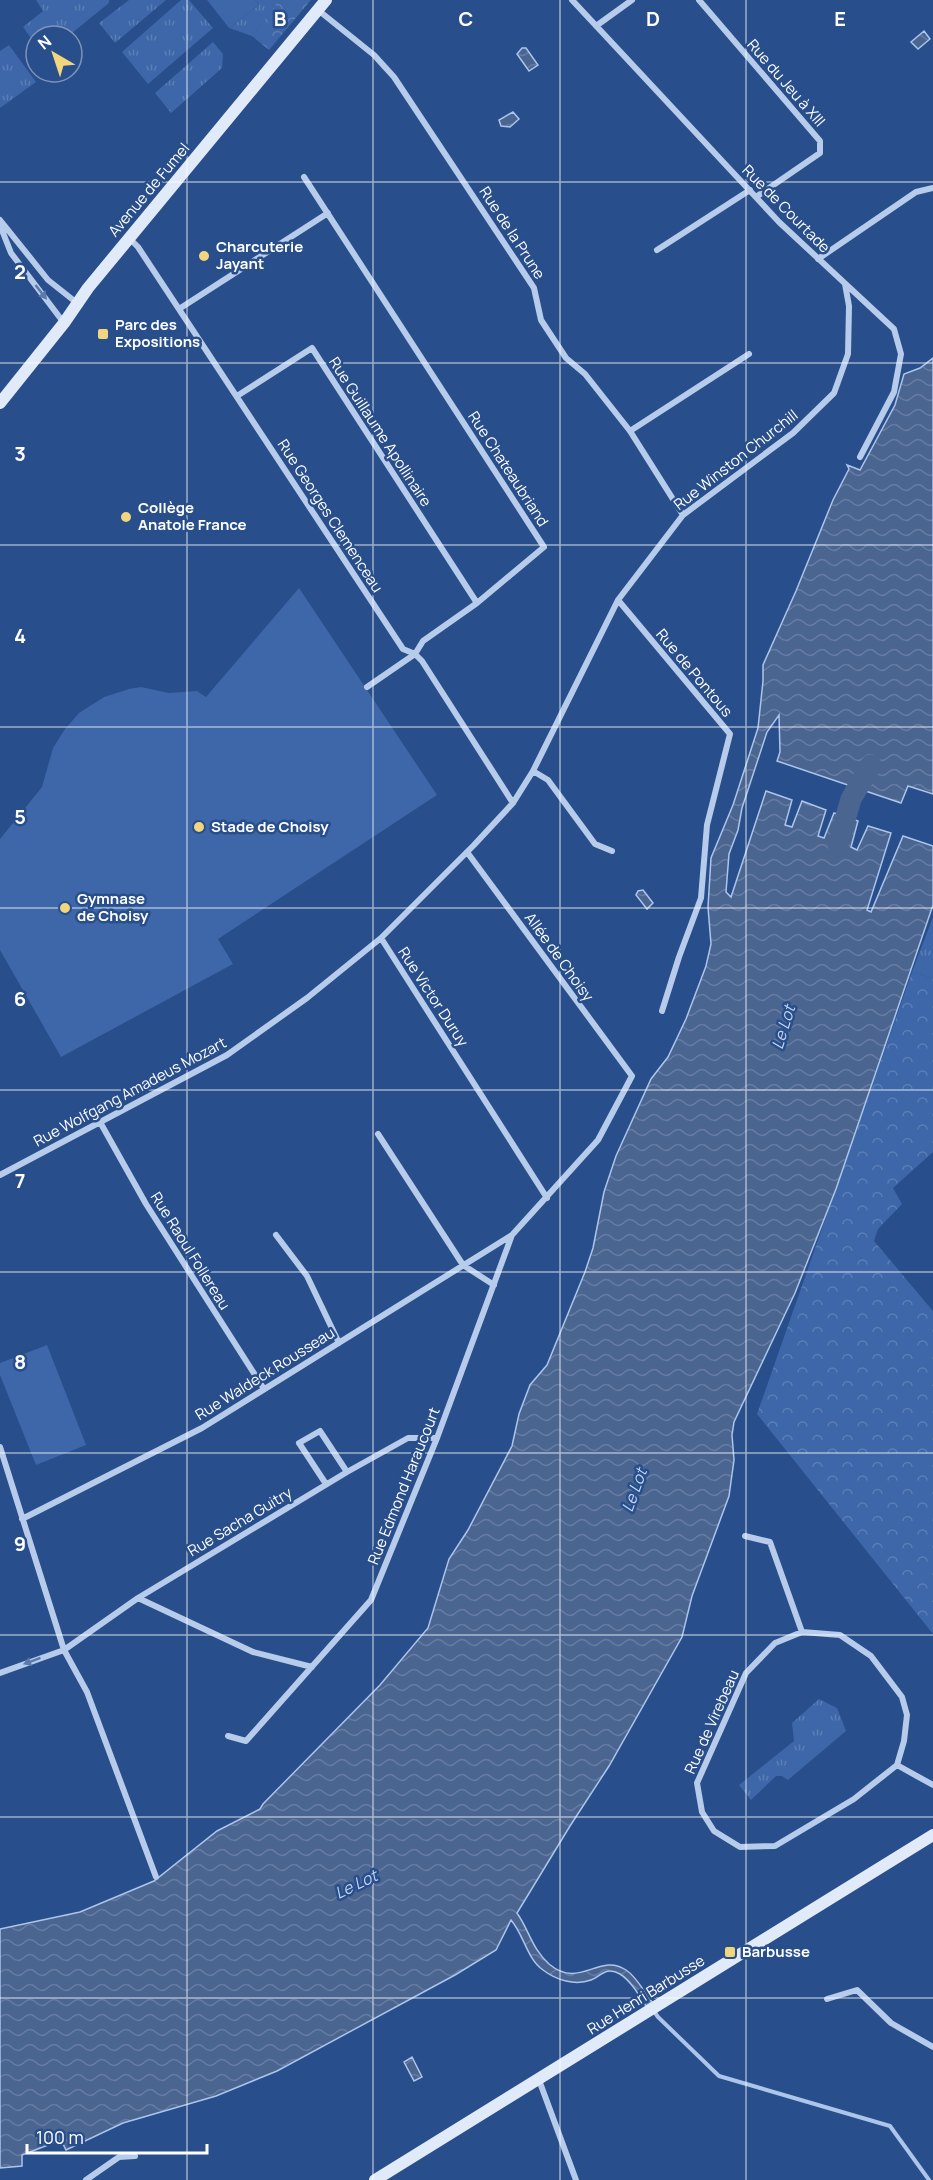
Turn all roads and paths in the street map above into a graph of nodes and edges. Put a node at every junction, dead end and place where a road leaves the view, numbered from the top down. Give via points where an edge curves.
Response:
1 (326, 0) edge
2 (572, 0) edge
3 (632, 0) edge
4 (699, 0) edge
5 (318, 10) junction
6 (596, 26) junction
7 (303, 177) dead end
8 (933, 188) edge
9 (750, 190) junction
10 (756, 197) junction
11 (328, 213) junction
12 (0, 223) edge
13 (129, 238) junction
14 (657, 250) dead end
15 (818, 259) junction
16 (845, 284) junction
17 (77, 303) junction
18 (179, 309) junction
19 (64, 323) junction
20 (749, 354) dead end
21 (237, 396) junction
22 (0, 403) edge
23 (630, 431) junction
24 (860, 457) dead end
25 (683, 515) junction
26 (618, 600) junction
27 (477, 603) junction
28 (415, 654) junction
29 (367, 687) dead end
30 (533, 771) junction
31 (513, 802) junction
32 (612, 851) dead end
33 (467, 852) junction
34 (381, 938) junction
35 (662, 1011) dead end
36 (100, 1122) junction
37 (378, 1134) dead end
38 (0, 1175) edge
39 (547, 1198) junction
40 (276, 1235) dead end
41 (512, 1235) junction
42 (463, 1265) junction
43 (494, 1285) junction
44 (339, 1343) junction
45 (264, 1389) junction
46 (437, 1438) junction
47 (0, 1448) edge
48 (3, 1468) edge
49 (347, 1472) junction
50 (326, 1484) junction
51 (22, 1519) junction
52 (745, 1536) dead end
53 (138, 1598) junction
54 (802, 1632) junction
55 (64, 1650) junction
56 (312, 1667) junction
57 (0, 1673) edge
58 (228, 1736) dead end
59 (897, 1765) junction
60 (933, 1785) edge
61 (933, 1835) edge
62 (156, 1877) dead end
63 (827, 1999) dead end
64 (933, 2047) edge
65 (538, 2079) junction
66 (135, 2156) dead end
67 (86, 2180) edge
68 (375, 2180) edge
69 (576, 2180) edge

1 - 5 main road, Avenue de Fumel
2 - 6 street, Rue de Courtade
3 - 6 street
4 - 10 street, Rue du Jeu à XIII via 820,141 820,153
5 - 13 main road, Avenue de Fumel
5 - 23 street, Rue de la Prune via 374,55 394,77 534,288 541,320 566,358 585,374
6 - 9 street, Rue de Courtade
7 - 11 street, Rue Chateaubriand
8 - 15 street via 916,192
9 - 10 street, Rue de Courtade
9 - 14 street
10 - 15 street, Rue de Courtade
11 - 18 street
11 - 27 street, Rue Chateaubriand via 544,547
12 - 17 street via 48,280
12 -> 19 street via 11,253
13 - 17 main road, Avenue de Fumel
13 - 18 street, Rue Georges Clemenceau
15 - 16 street, Rue de Courtade
16 - 24 street, Rue de Courtade via 894,329 901,354 894,392
16 - 25 street, Rue Winston Churchill via 849,306 848,354 834,393 793,433
17 - 19 main road, Avenue de Fumel
18 - 21 street, Rue Georges Clemenceau
19 - 22 main road, Avenue de Fumel
20 - 23 street
21 - 27 street, Rue Guillaume Apollinaire via 312,348
21 - 28 street, Rue Georges Clemenceau via 403,649
23 - 25 street, Rue de la Prune
25 - 26 street, Rue Winston Churchill
26 - 30 street, Rue Winston Churchill
26 - 35 street, Rue de Pontous via 730,734 707,825 701,897
27 - 28 street, Rue Chateaubriand via 423,641
28 - 29 street, Rue Chateaubriand
28 - 31 street, Rue Georges Clemenceau
30 - 31 street, Rue Winston Churchill
30 - 32 street via 548,780 595,844
31 - 33 street, Rue Victor Duruy
33 - 34 street, Rue Victor Duruy
33 - 39 street, Allée de Choisy via 632,1076 598,1140
34 - 36 street, Rue Wolfgang Amadeus Mozart via 227,1056
34 - 39 street, Rue Victor Duruy
36 - 38 street, Rue Wolfgang Amadeus Mozart
36 - 45 street, Rue Raoul Follereau via 146,1204
37 - 42 street
39 - 41 street, Rue Edmond Haraucourt
40 - 44 street via 307,1276
41 - 42 street, Rue Waldeck Rousseau
41 - 43 street, Rue Edmond Haraucourt
42 - 43 street
42 - 44 street, Rue Waldeck Rousseau
43 - 46 street, Rue Edmond Haraucourt
44 - 45 street, Rue Waldeck Rousseau
45 - 51 street, Rue Waldeck Rousseau via 202,1428
46 - 49 street, Rue Sacha Guitry via 408,1438
46 - 56 street, Rue Edmond Haraucourt via 371,1600
47 - 48 street
48 - 51 street
49 - 50 street, Rue Sacha Guitry
49 - 50 street via 320,1431 299,1443
50 - 53 street, Rue Sacha Guitry
51 - 55 street
52 - 54 street via 770,1542
53 - 55 street, Rue Sacha Guitry
53 - 56 street via 253,1652
54 - 59 street, Rue de Virebeau via 840,1635 871,1656 895,1686 907,1715
54 - 59 street, Rue de Virebeau via 775,1643 746,1673 704,1762 697,1783 702,1812 714,1832 740,1847 775,1846 854,1798
55 -> 57 street, Rue Sacha Guitry
55 - 62 street via 87,1692
56 - 58 street, Rue Edmond Haraucourt via 246,1741
59 - 60 street
61 - 65 main road, Rue Henri Barbusse
63 - 64 street via 857,1990 891,2023
65 - 68 main road, Rue Henri Barbusse
65 - 69 street
66 - 67 street via 119,2157

